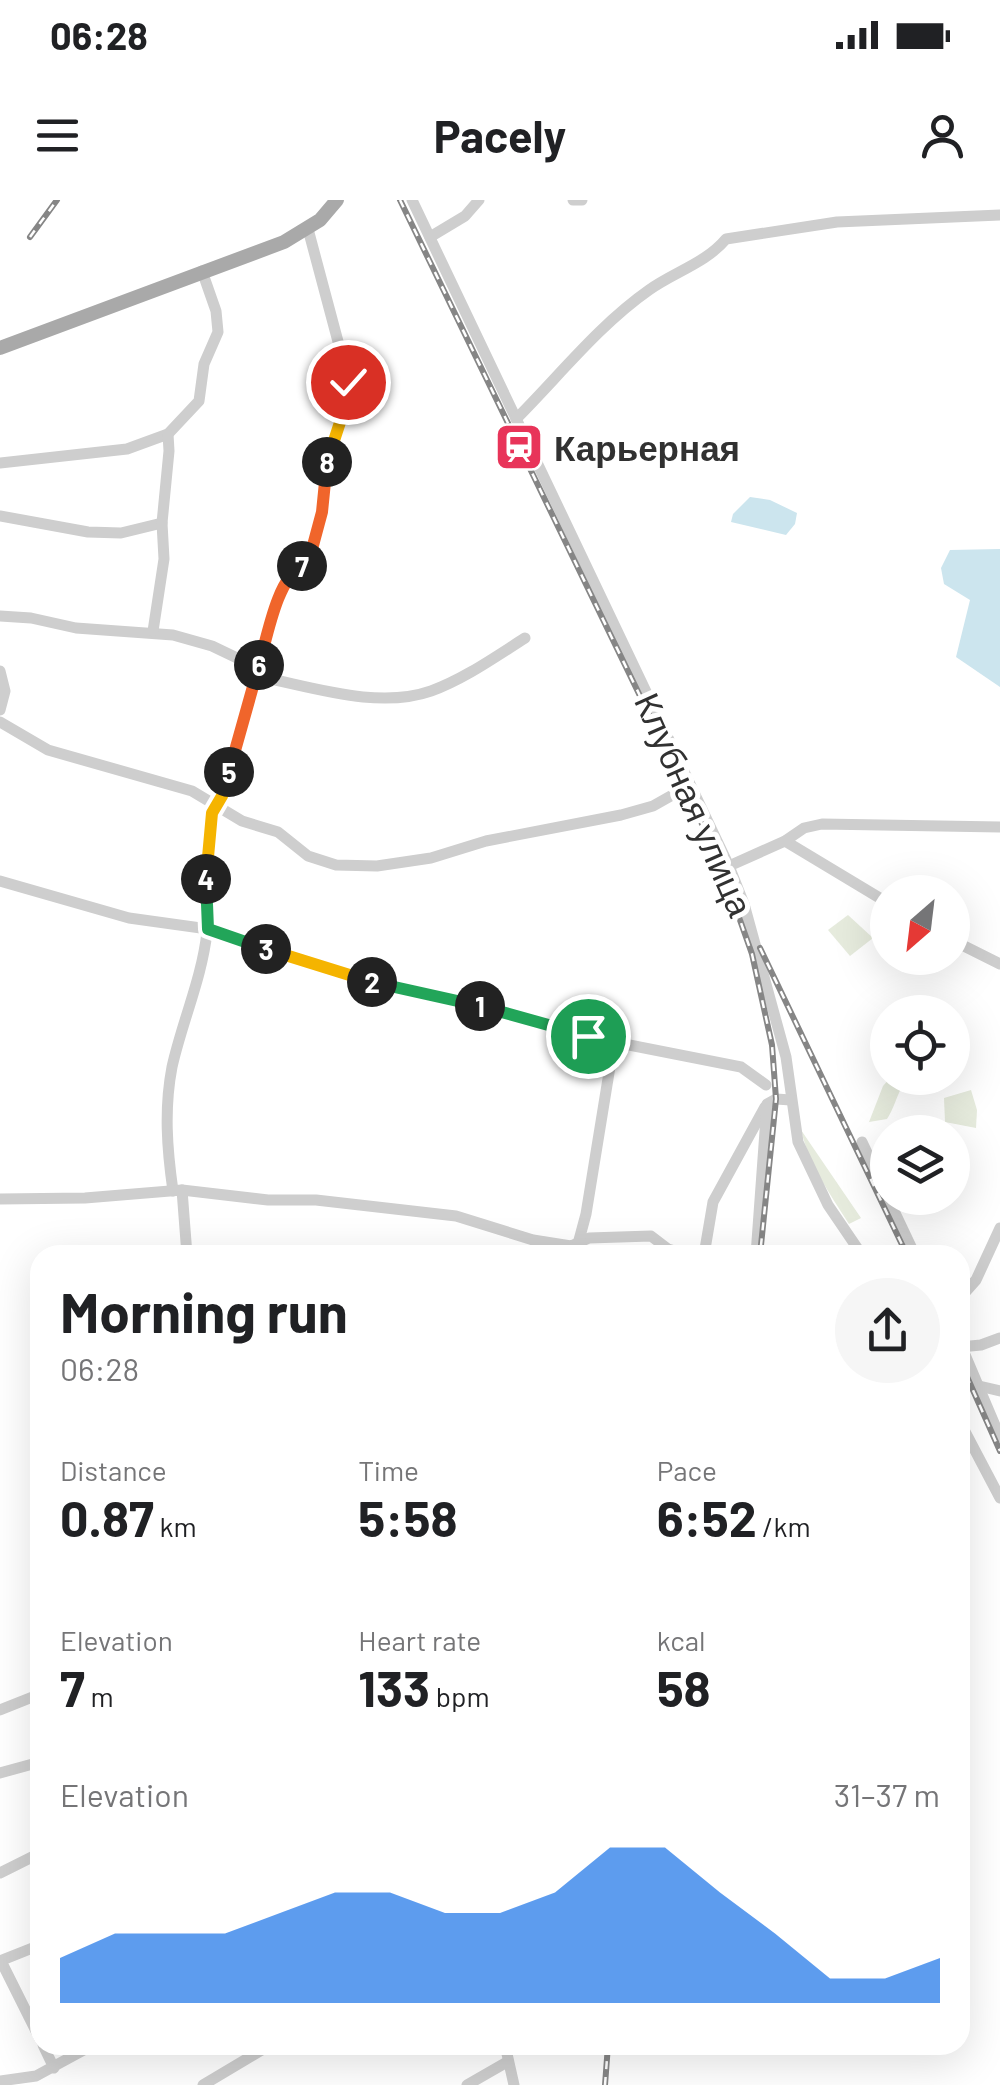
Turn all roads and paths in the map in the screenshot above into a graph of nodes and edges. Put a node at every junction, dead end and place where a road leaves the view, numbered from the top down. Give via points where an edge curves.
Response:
1 (337, 200) edge
2 (412, 200) edge
3 (479, 200) edge
4 (573, 200) edge
5 (582, 200) edge
6 (1000, 215) edge
7 (308, 228) junction
8 (430, 237) junction
9 (202, 271) junction
10 (0, 348) edge
11 (516, 419) junction
12 (168, 434) junction
13 (0, 463) edge
14 (0, 516) edge
15 (162, 522) junction
16 (0, 616) edge
17 (153, 631) junction
18 (525, 638) dead end
19 (0, 671) edge
20 (257, 672) junction
21 (0, 710) edge
22 (0, 722) edge
23 (676, 793) dead end
24 (216, 806) junction
25 (1000, 827) edge
26 (785, 841) junction
27 (729, 866) junction
28 (0, 880) edge
29 (870, 892) edge
30 (208, 929) junction
31 (970, 949) edge
32 (1000, 964) edge
33 (614, 1042) junction
34 (766, 1085) dead end
35 (791, 1100) junction
36 (767, 1104) junction
37 (862, 1142) dead end
38 (870, 1159) edge
39 (177, 1191) junction
40 (0, 1199) edge
41 (896, 1215) edge
42 (1000, 1228) edge
43 (579, 1242) junction
44 (185, 1245) edge
45 (565, 1245) edge
46 (573, 1245) edge
47 (578, 1245) edge
48 (664, 1245) edge
49 (706, 1245) edge
50 (757, 1245) edge
51 (855, 1245) edge
52 (910, 1245) edge
53 (970, 1287) edge
54 (1000, 1338) edge
55 (970, 1344) edge
56 (970, 1366) edge
57 (979, 1386) junction
58 (1000, 1391) edge
59 (1000, 1437) edge
60 (970, 1441) edge
61 (1000, 1498) edge
62 (30, 1698) edge
63 (0, 1710) edge
64 (30, 1765) edge
65 (0, 1774) edge
66 (30, 1858) edge
67 (0, 1874) edge
68 (30, 1949) edge
69 (0, 1961) edge
70 (30, 2020) edge
71 (48, 2055) edge
72 (76, 2055) edge
73 (248, 2055) edge
74 (506, 2055) edge
75 (507, 2062) junction
76 (54, 2068) junction
77 (0, 2081) edge
78 (203, 2085) edge
79 (467, 2085) edge
80 (514, 2085) edge

1 - 7 main road
2 - 8 street, Клубная улица
3 - 8 street
4 - 5 street
6 - 11 street via 837,222 726,240 648,290
7 - 9 main road
7 - 20 street via 348,398 328,455 308,564 291,572 278,599
8 - 11 street, Клубная улица
9 - 10 main road
9 - 12 street via 218,332 199,400
11 - 27 street, Клубная улица
12 - 13 street via 127,449
12 - 15 street
14 - 15 street via 88,532 121,533
15 - 17 street via 164,559
16 - 17 street
17 - 20 street via 212,646
18 - 20 street via 432,691 408,696 332,690
19 - 21 street via 6,691
20 - 24 street
22 - 24 street via 48,750 192,791
23 - 24 street via 621,814 377,866 320,862 278,832
24 - 30 street via 206,855
25 - 26 street via 822,824
26 - 27 street
26 - 29 street
27 - 35 street, Клубная улица via 763,968
28 - 30 street via 129,918
30 - 33 street via 407,992
30 - 39 street via 172,1069 165,1127
31 - 32 street
33 - 34 street via 741,1067
33 - 43 street
35 - 36 street
35 - 51 street, Клубная улица via 798,1142
36 - 49 street via 713,1202
36 - 50 street
37 - 38 street
39 - 40 street
39 - 44 street
39 - 45 street via 456,1216
41 - 52 street
42 - 53 street
43 - 46 street
43 - 47 street
43 - 48 street via 651,1236
54 - 55 street
56 - 57 street
57 - 58 street
57 - 59 street
60 - 61 street
62 - 63 street
64 - 65 street
66 - 67 street
68 - 69 street
69 - 70 street
71 - 76 street
72 - 76 street
73 - 78 street
74 - 75 street
75 - 79 street
75 - 80 street
76 - 77 street

